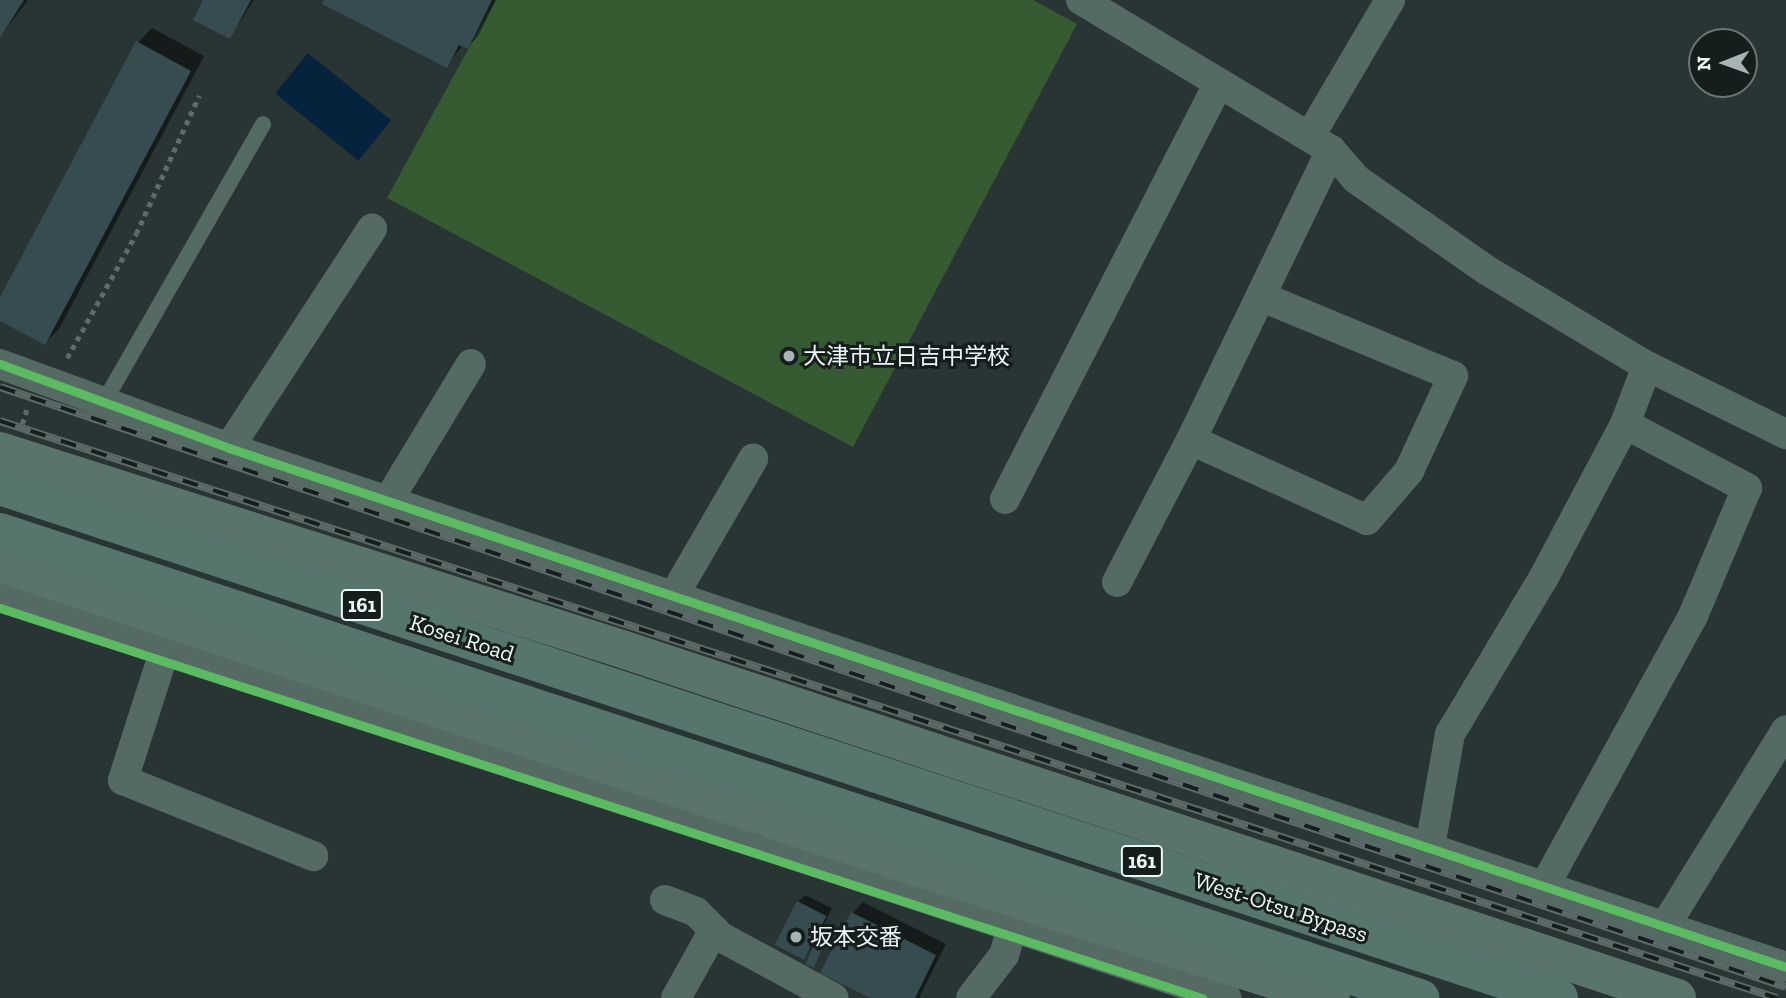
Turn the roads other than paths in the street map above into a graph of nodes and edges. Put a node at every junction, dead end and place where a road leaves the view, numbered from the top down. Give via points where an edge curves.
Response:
1 (1390, 0) edge
2 (1097, 4) edge
3 (1218, 84) junction
4 (263, 124) dead end
5 (1321, 143) junction
6 (372, 229) dead end
7 (1262, 297) junction
8 (0, 364) edge
9 (471, 364) dead end
10 (1647, 366) junction
11 (104, 402) junction
12 (1625, 424) junction
13 (1786, 434) edge
14 (1191, 440) junction
15 (229, 448) junction
16 (0, 451) edge
17 (753, 459) dead end
18 (0, 486) edge
19 (1005, 499) dead end
20 (388, 501) junction
21 (0, 533) edge
22 (0, 563) edge
23 (1117, 582) dead end
24 (0, 592) edge
25 (673, 597) junction
26 (166, 646) junction
27 (625, 650) junction
28 (725, 724) joint
29 (1786, 730) edge
30 (711, 763) joint
31 (971, 767) junction
32 (583, 780) junction
33 (1430, 847) junction
34 (313, 856) dead end
35 (1545, 885) junction
36 (912, 886) junction
37 (665, 900) dead end
38 (1665, 926) junction
39 (1013, 928) junction
40 (714, 930) junction
41 (1046, 931) junction
42 (1786, 967) edge
43 (829, 997) edge
44 (677, 998) edge
45 (971, 998) edge
46 (1227, 998) edge
47 (1331, 998) edge
48 (1420, 998) edge
49 (1559, 998) edge
50 (1677, 998) edge

1 - 5 street
2 - 3 street
3 - 5 street
3 - 19 street
4 - 11 lane
5 - 7 street
5 - 10 street via 1356,179 1488,271
6 - 15 street
7 - 14 street
7 - 14 street via 1453,376 1409,471 1367,520
8 - 11 street
9 - 20 street
10 - 12 street
10 - 13 street
11 - 15 street
12 - 33 street via 1544,577 1450,734
12 - 35 street via 1747,488 1693,616
14 - 23 street
15 - 20 street
16 - 27 street
17 - 25 street
18 - 28 highway, Kosei Road / 161
20 - 25 street
21 - 30 highway, Kosei Road / 161
22 - 32 street
24 - 26 street
25 - 33 street
26 - 32 street
26 - 34 street via 124,780
27 - 31 street
27 - 32 street
28 - 49 highway, West-Otsu Bypass / 161
29 - 38 street
30 - 48 highway, West-Otsu Bypass / 161
31 - 36 street via 936,812
31 - 50 street
32 - 36 street
33 - 35 street
35 - 38 street
36 - 39 street
36 - 41 street
37 - 40 street via 696,912
38 - 42 street
39 - 41 street
39 - 45 street via 1004,955
40 - 43 street
40 - 44 street
41 - 46 street
41 - 47 street

